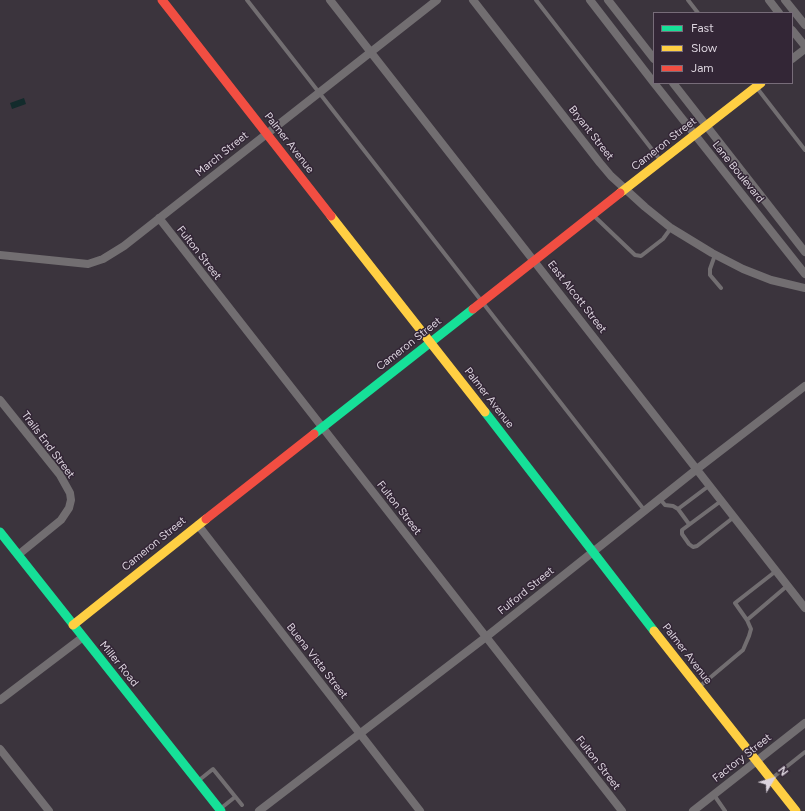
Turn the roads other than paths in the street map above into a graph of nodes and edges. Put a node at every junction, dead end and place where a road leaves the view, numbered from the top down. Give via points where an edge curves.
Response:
1 (162, 0) edge
2 (247, 0) edge
3 (330, 0) edge
4 (437, 0) edge
5 (474, 0) edge
6 (536, 0) edge
7 (590, 0) edge
8 (608, 0) edge
9 (688, 0) edge
10 (769, 0) edge
11 (785, 0) edge
12 (697, 12) edge
13 (778, 12) edge
14 (627, 25) junction
15 (805, 25) edge
16 (793, 31) edge
17 (616, 34) junction
18 (805, 48) edge
19 (370, 52) junction
20 (653, 58) edge
21 (793, 58) edge
22 (653, 82) edge
23 (655, 84) edge
24 (674, 84) edge
25 (757, 84) edge
26 (319, 92) junction
27 (706, 126) junction
28 (266, 133) junction
29 (694, 135) junction
30 (805, 150) edge
31 (662, 161) junction
32 (626, 189) junction
33 (592, 215) junction
34 (159, 218) junction
35 (671, 228) junction
36 (805, 252) edge
37 (0, 255) edge
38 (715, 255) junction
39 (535, 261) junction
40 (805, 274) edge
41 (721, 288) dead end
42 (805, 288) edge
43 (483, 302) junction
44 (430, 342) junction
45 (805, 386) edge
46 (0, 400) edge
47 (322, 428) junction
48 (698, 469) junction
49 (710, 485) junction
50 (660, 499) junction
51 (721, 501) junction
52 (678, 509) junction
53 (645, 511) junction
54 (734, 517) junction
55 (689, 524) junction
56 (198, 525) junction
57 (0, 532) edge
58 (592, 552) junction
59 (18, 555) junction
60 (776, 571) junction
61 (787, 586) junction
62 (805, 608) edge
63 (746, 620) junction
64 (73, 625) junction
65 (83, 637) junction
66 (486, 637) junction
67 (698, 688) junction
68 (0, 700) edge
69 (805, 723) edge
70 (360, 734) junction
71 (0, 749) edge
72 (805, 752) edge
73 (757, 761) junction
74 (771, 779) junction
75 (198, 781) junction
76 (714, 794) junction
77 (235, 797) junction
78 (242, 805) dead end
79 (220, 810) edge
80 (49, 811) edge
81 (259, 811) edge
82 (420, 811) edge
83 (622, 811) edge
84 (693, 811) edge
85 (725, 811) edge
86 (796, 811) edge

1 - 28 street, Palmer Avenue
2 - 26 lane
3 - 19 street, East Alcott Street
4 - 19 street, March Street
5 - 32 street, Bryant Street via 600,164
6 - 31 lane
7 - 17 street, Lane Boulevard
8 - 14 street
9 - 12 lane
10 - 13 street
11 - 15 street
14 - 17 street
14 - 20 street
16 - 18 street
17 - 22 street, Lane Boulevard
18 - 21 street
19 - 26 street, March Street
19 - 39 street, East Alcott Street
23 - 29 street, Lane Boulevard
24 - 27 street, Lane Boulevard
25 - 27 street, Cameron Street
25 - 30 lane
26 - 28 street, March Street
26 - 43 lane
27 - 29 street, Cameron Street
27 - 36 street, Lane Boulevard
28 - 34 street, March Street
28 - 44 street, Palmer Avenue
29 - 31 street, Cameron Street
29 - 40 street, Lane Boulevard
31 - 32 street, Cameron Street
32 - 33 street, Cameron Street
32 - 35 street, Bryant Street
33 - 35 lane via 635,255 641,256
33 - 39 street, Cameron Street
34 - 37 street, March Street via 124,246 103,259 88,264
34 - 47 street, Fulton Street
35 - 38 street, Bryant Street
38 - 41 lane via 710,275
38 - 42 street, Bryant Street via 771,280
39 - 43 street, Cameron Street
39 - 48 street, East Alcott Street
43 - 44 street, Cameron Street
43 - 53 lane
44 - 47 street, Cameron Street
44 - 58 street, Palmer Avenue
45 - 48 street, Fulford Street
46 - 59 street, Trails End Street via 60,476 70,493 71,500 61,520
47 - 56 street, Cameron Street
47 - 66 street, Fulton Street
48 - 49 street, East Alcott Street
48 - 50 street, Fulford Street
49 - 51 street, East Alcott Street
49 - 52 lane
50 - 52 lane via 665,505
50 - 53 street, Fulford Street
51 - 54 street, East Alcott Street
51 - 55 lane
52 - 55 lane
53 - 58 street, Fulford Street
54 - 55 lane via 693,547 682,534 682,530
54 - 60 street, East Alcott Street
56 - 64 street, Cameron Street
56 - 70 street, Buena Vista Street
57 - 59 street, Miller Road
58 - 66 street, Fulford Street
58 - 67 street, Palmer Avenue
59 - 64 street, Miller Road
60 - 61 street, East Alcott Street
60 - 63 lane via 736,601
61 - 62 street, East Alcott Street
61 - 63 lane
63 - 67 lane via 751,629 743,650
64 - 65 street, Miller Road
65 - 68 street
65 - 75 street, Miller Road
66 - 70 street, Fulford Street
66 - 83 street, Fulton Street
67 - 73 street, Palmer Avenue
69 - 73 street, Factory Street
70 - 81 street, Fulford Street
70 - 82 street, Buena Vista Street
71 - 80 street
72 - 74 lane
73 - 74 street, Palmer Avenue
73 - 76 street, Factory Street
74 - 86 street, Palmer Avenue
75 - 77 lane via 213,769
75 - 79 street, Miller Road
76 - 84 street, Factory Street
76 - 85 lane
77 - 78 lane
77 - 79 lane

